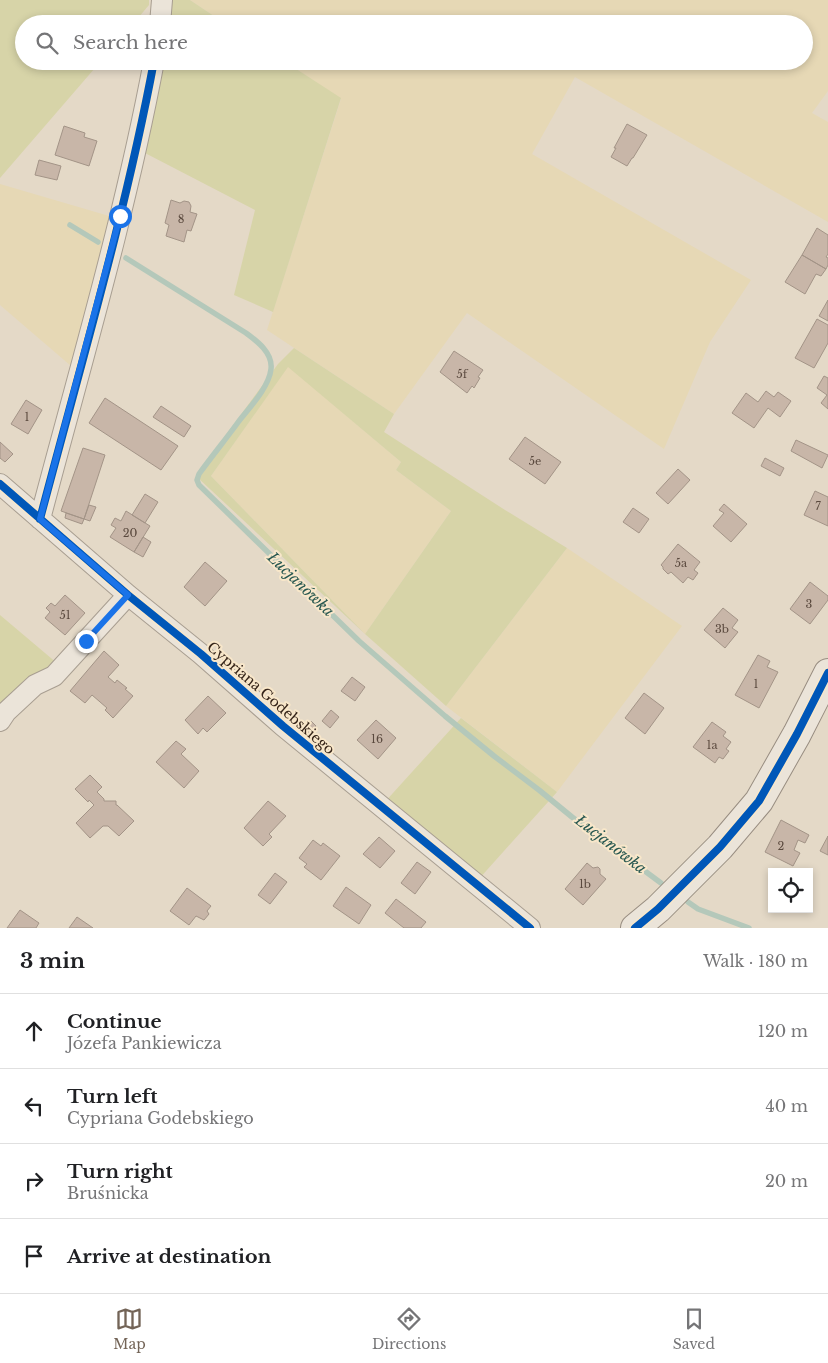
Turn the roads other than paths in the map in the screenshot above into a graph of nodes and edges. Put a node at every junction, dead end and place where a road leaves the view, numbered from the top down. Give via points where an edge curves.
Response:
1 (162, 0) edge
2 (161, 15) edge
3 (152, 70) edge
4 (0, 484) edge
5 (40, 519) junction
6 (128, 595) junction
7 (828, 673) edge
8 (0, 721) edge
9 (530, 928) edge
10 (635, 928) edge

1 - 2 street
3 - 5 street via 120,216
4 - 5 street, Cypriana Godebskiego
5 - 6 street, Cypriana Godebskiego
6 - 8 street via 54,676 35,685
6 - 9 street, Cypriana Godebskiego
7 - 10 street via 759,801 720,847

